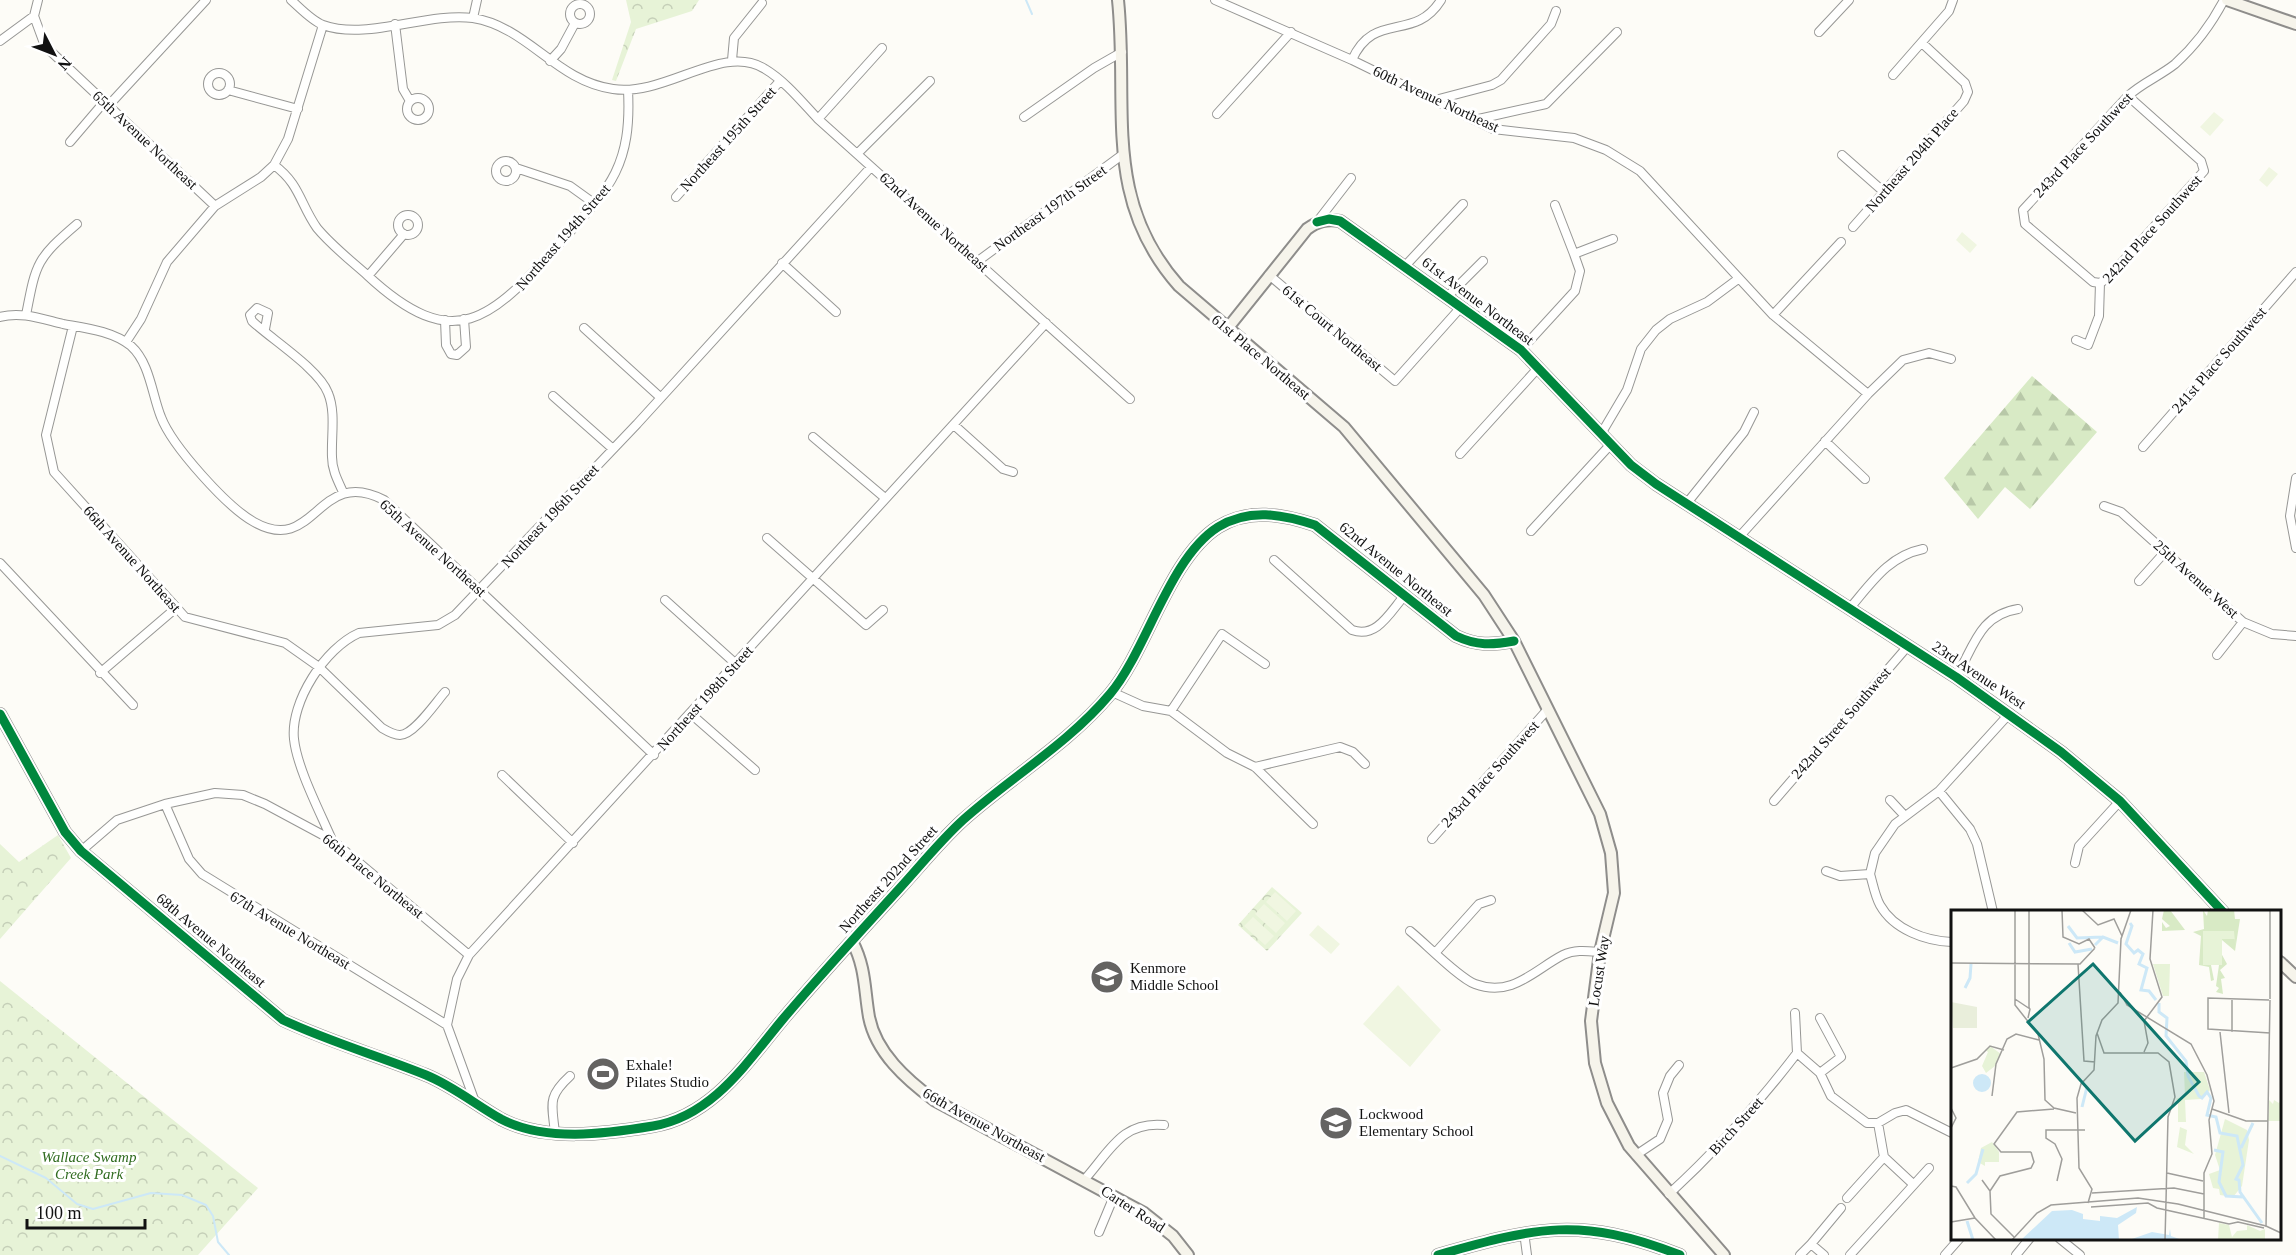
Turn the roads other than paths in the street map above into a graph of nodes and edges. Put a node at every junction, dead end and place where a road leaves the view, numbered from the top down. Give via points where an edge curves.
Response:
1 (38, 0) edge
2 (206, 0) edge
3 (291, 0) edge
4 (477, 0) edge
5 (1118, 0) edge
6 (1215, 0) edge
7 (1441, 0) edge
8 (1849, 0) edge
9 (1953, 0) edge
10 (2225, 0) edge
11 (762, 3) dead end
12 (1556, 11) dead end
13 (34, 16) junction
14 (473, 18) junction
15 (575, 23) dead end
16 (395, 24) junction
17 (2296, 24) edge
18 (323, 25) junction
19 (1291, 32) junction
20 (1617, 32) dead end
21 (1819, 32) dead end
22 (0, 41) edge
23 (1922, 43) junction
24 (882, 48) dead end
25 (1122, 52) junction
26 (732, 60) junction
27 (1352, 60) junction
28 (550, 61) junction
29 (1893, 75) dead end
30 (780, 81) junction
31 (930, 81) dead end
32 (228, 90) dead end
33 (628, 90) junction
34 (2128, 96) junction
35 (1435, 100) junction
36 (410, 101) dead end
37 (107, 103) junction
38 (298, 109) junction
39 (1217, 114) dead end
40 (1024, 117) dead end
41 (818, 118) junction
42 (1474, 120) junction
43 (70, 142) dead end
44 (857, 154) junction
45 (1122, 155) junction
46 (1842, 155) dead end
47 (274, 165) junction
48 (872, 166) junction
49 (516, 168) dead end
50 (1351, 178) dead end
51 (1884, 192) junction
52 (676, 197) dead end
53 (596, 204) junction
54 (1463, 204) dead end
55 (1555, 205) dead end
56 (215, 206) junction
57 (1317, 222) junction
58 (77, 224) dead end
59 (1853, 227) dead end
60 (404, 234) dead end
61 (1613, 239) dead end
62 (1840, 242) dead end
63 (1574, 254) junction
64 (978, 261) junction
65 (1483, 261) dead end
66 (782, 263) junction
67 (1405, 266) junction
68 (2296, 272) edge
69 (1269, 275) junction
70 (368, 276) junction
71 (1738, 279) junction
72 (2100, 283) junction
73 (1448, 296) junction
74 (1462, 306) junction
75 (836, 312) dead end
76 (26, 315) junction
77 (1773, 315) junction
78 (0, 317) edge
79 (464, 319) junction
80 (445, 320) junction
81 (1046, 323) junction
82 (73, 326) junction
83 (584, 328) dead end
84 (265, 329) dead end
85 (1227, 329) junction
86 (2076, 340) dead end
87 (126, 342) junction
88 (1521, 350) junction
89 (1952, 359) dead end
90 (1539, 367) junction
91 (1868, 394) junction
92 (553, 396) dead end
93 (660, 397) junction
94 (1130, 399) dead end
95 (1754, 412) dead end
96 (954, 425) junction
97 (1601, 434) junction
98 (813, 437) dead end
99 (1825, 441) junction
100 (1611, 444) junction
101 (2143, 447) dead end
102 (613, 449) junction
103 (1460, 454) dead end
104 (1012, 472) dead end
105 (2296, 478) edge
106 (1864, 479) dead end
107 (344, 492) junction
108 (885, 498) junction
109 (1687, 503) junction
110 (2104, 506) dead end
111 (1259, 514) joint
112 (1531, 531) dead end
113 (1740, 536) junction
114 (767, 538) dead end
115 (2296, 548) edge
116 (1923, 549) dead end
117 (2165, 552) junction
118 (1274, 560) dead end
119 (0, 564) edge
120 (813, 579) junction
121 (2139, 581) dead end
122 (481, 591) junction
123 (1405, 595) junction
124 (665, 600) dead end
125 (176, 608) junction
126 (1850, 608) junction
127 (2018, 609) dead end
128 (883, 610) dead end
129 (2243, 622) junction
130 (2296, 636) edge
131 (1514, 641) junction
132 (1908, 646) junction
133 (2217, 655) dead end
134 (736, 664) junction
135 (1265, 664) dead end
136 (1526, 664) joint
137 (319, 667) junction
138 (100, 673) junction
139 (1956, 677) junction
140 (446, 692) dead end
141 (1112, 692) junction
142 (133, 705) dead end
143 (1548, 710) junction
144 (1171, 711) junction
145 (2010, 713) junction
146 (0, 714) edge
147 (691, 714) junction
148 (654, 755) junction
149 (1365, 764) dead end
150 (1255, 767) junction
151 (755, 770) dead end
152 (502, 775) dead end
153 (1940, 791) junction
154 (1890, 800) dead end
155 (1774, 801) dead end
156 (2120, 801) junction
157 (165, 804) junction
158 (1904, 815) junction
159 (1313, 824) dead end
160 (1432, 839) dead end
161 (332, 840) junction
162 (573, 843) junction
163 (81, 851) junction
164 (2075, 863) dead end
165 (1826, 871) dead end
166 (1870, 874) junction
167 (1491, 900) dead end
168 (1993, 910) edge
169 (2221, 910) edge
170 (1410, 931) dead end
171 (852, 941) junction
172 (1951, 942) edge
173 (1436, 952) junction
174 (1600, 952) junction
175 (469, 955) junction
176 (2281, 963) edge
177 (2296, 977) edge
178 (1795, 1013) dead end
179 (1820, 1018) dead end
180 (447, 1025) junction
181 (1797, 1053) junction
182 (1679, 1065) dead end
183 (1820, 1074) junction
184 (570, 1076) dead end
185 (476, 1103) junction
186 (1878, 1123) junction
187 (1164, 1125) dead end
188 (1951, 1132) edge
189 (555, 1133) junction
190 (1636, 1155) junction
191 (1884, 1157) junction
192 (1929, 1168) dead end
193 (1070, 1172) joint
194 (1085, 1179) junction
195 (1913, 1185) junction
196 (1669, 1194) junction
197 (1114, 1196) junction
198 (1846, 1198) dead end
199 (1841, 1208) dead end
200 (1099, 1232) dead end
201 (1524, 1232) junction
202 (1959, 1240) edge
203 (2029, 1240) edge
204 (2060, 1240) edge
205 (1811, 1244) junction
206 (1188, 1255) edge
207 (1438, 1255) edge
208 (1527, 1255) edge
209 (1680, 1255) edge
210 (1724, 1255) edge
211 (1800, 1255) edge
212 (1824, 1255) edge
213 (1850, 1255) edge
214 (1945, 1255) edge
215 (2016, 1255) edge
216 (2080, 1255) edge

1 - 13 street
2 - 37 street
3 - 18 street
4 - 14 street
5 - 25 street, 61st Place Northeast
6 - 19 street, 60th Avenue Northeast
7 - 27 street via 1433,12 1417,23 1371,33
8 - 21 street
9 - 23 street via 1949,11
10 - 17 street
10 - 34 street, 243rd Place Southwest via 2210,25 2174,64
11 - 26 street via 734,38
12 - 35 street via 1551,24 1501,80 1492,86
13 - 22 street
13 - 37 street, 65th Avenue Northeast via 45,46
14 - 16 street
14 - 28 street via 508,31
15 - 28 street
16 - 18 street via 346,28
16 - 36 street via 403,89
18 - 38 street
19 - 27 street, 60th Avenue Northeast
19 - 39 street
20 - 42 street via 1546,104
23 - 29 street
23 - 51 street, Northeast 204th Place via 1965,83 1968,92
24 - 41 street
25 - 40 street
25 - 45 street, 61st Place Northeast
26 - 30 street, 62nd Avenue Northeast via 758,65
26 - 33 street via 664,84
27 - 35 street, 60th Avenue Northeast
28 - 33 street via 588,84
30 - 41 street, 62nd Avenue Northeast
30 - 52 street, Northeast 195th Street
31 - 44 street
32 - 38 street
33 - 53 street, Northeast 194th Street via 629,131 621,162
34 - 72 street, 242nd Place Southwest via 2201,161 2204,171
34 - 72 street, 243rd Place Southwest via 2023,210 2025,224 2093,282
35 - 42 street, 60th Avenue Northeast
37 - 43 street
37 - 56 street, 65th Avenue Northeast
38 - 47 street via 288,140
41 - 44 street, 62nd Avenue Northeast
42 - 71 street, 60th Avenue Northeast via 1493,129 1574,138 1606,150 1640,171 1669,199
44 - 48 street, 62nd Avenue Northeast
45 - 64 street, Northeast 197th Street
45 - 85 street, 61st Place Northeast via 1132,207 1146,239 1165,270
46 - 51 street
47 - 56 street
47 - 70 street, Northeast 194th Street via 293,181 318,229
48 - 64 street, 62nd Avenue Northeast
48 - 66 street, Northeast 196th Street
49 - 53 street via 570,186
50 - 57 street
51 - 59 street, Northeast 204th Place
53 - 79 street, Northeast 194th Street via 516,292 492,310
54 - 67 street
55 - 63 street
56 - 87 street via 167,262
57 - 67 street, 61st Avenue Northeast via 1340,221
57 - 69 street
58 - 76 street via 39,261
60 - 70 street
61 - 63 street
62 - 77 street
63 - 88 street via 1580,270 1575,291
64 - 81 street, 62nd Avenue Northeast
65 - 73 street
66 - 75 street
66 - 93 street, Northeast 196th Street
67 - 73 street, 61st Avenue Northeast
68 - 101 street, 241st Place Southwest
69 - 74 street, 61st Court Northeast via 1395,381
69 - 85 street
70 - 80 street, Northeast 194th Street via 407,309
71 - 77 street, 60th Avenue Northeast
71 - 97 street via 1707,302 1656,330 1641,349 1627,390
72 - 86 street, 242nd Place Southwest via 2099,316 2088,345
73 - 74 street, 61st Avenue Northeast
74 - 88 street, 61st Avenue Northeast
76 - 78 street
76 - 82 street
77 - 91 street, 60th Avenue Northeast
79 - 80 street, Northeast 194th Street
79 - 80 street via 466,347 457,355 447,349
81 - 94 street, 62nd Avenue Northeast
81 - 96 street, Northeast 198th Street
82 - 87 street
82 - 125 street, 66th Avenue Northeast via 46,435 54,472
83 - 93 street
84 - 107 street via 328,392 332,408 332,459
85 - 131 street, 61st Place Northeast via 1344,427 1368,453 1484,595
87 - 107 street via 142,362 170,435 247,518 280,531 293,528
88 - 90 street, 61st Avenue Northeast
89 - 91 street via 1929,353 1903,360
90 - 97 street, 61st Avenue Northeast
90 - 103 street
91 - 99 street
92 - 102 street
93 - 102 street, Northeast 196th Street
95 - 109 street via 1744,432
96 - 104 street via 1003,469
96 - 108 street, Northeast 198th Street
97 - 100 street, 61st Avenue Northeast
98 - 108 street
99 - 106 street
99 - 113 street
100 - 109 street, 61st Avenue Northeast via 1644,476
100 - 112 street
102 - 122 street, Northeast 196th Street
105 - 115 street via 2290,516
107 - 122 street, 65th Avenue Northeast via 371,494 384,500
108 - 120 street, Northeast 198th Street
109 - 113 street, 23rd Avenue West
110 - 117 street, 25th Avenue West via 2121,512
111 - 123 street, 62nd Avenue Northeast via 1315,525
111 - 141 street, Northeast 202nd Street via 1216,528 1200,544 1182,568
113 - 126 street, 23rd Avenue West
114 - 120 street
116 - 126 street via 1899,556 1885,567
117 - 121 street
117 - 129 street, 25th Avenue West
118 - 123 street via 1360,633 1375,630
119 - 138 street
120 - 128 street via 866,625
120 - 134 street, Northeast 198th Street
122 - 137 street, Northeast 196th Street via 438,625 359,633 348,638
122 - 148 street, 65th Avenue Northeast
123 - 131 street, 62nd Avenue Northeast via 1456,636 1471,643 1486,646
124 - 134 street
125 - 137 street, 66th Avenue Northeast via 185,617 199,622 285,643
125 - 138 street
126 - 132 street, 23rd Avenue West
127 - 139 street via 1994,616 1980,631
129 - 130 street, 25th Avenue West via 2272,634
129 - 133 street
131 - 136 street, 61st Place Northeast
132 - 139 street, 23rd Avenue West
132 - 155 street, 242nd Street Southwest
134 - 147 street, Northeast 198th Street
135 - 144 street via 1222,634
136 - 143 street, Locust Way
137 - 140 street, 66th Avenue Northeast via 382,728 401,736 412,731
137 - 161 street, Northeast 196th Street via 307,686 294,738
138 - 142 street
139 - 145 street, 23rd Avenue West
141 - 144 street via 1143,706
141 - 171 street, Northeast 202nd Street via 1048,752 959,824
143 - 160 street, 243rd Place Southwest
143 - 174 street, Locust Way via 1600,814 1611,853 1614,893
144 - 150 street via 1227,753
145 - 153 street
145 - 156 street, 23rd Avenue West
146 - 163 street, 68th Avenue Northeast via 65,832
147 - 148 street, Northeast 198th Street
147 - 151 street
148 - 162 street, Northeast 198th Street
149 - 150 street via 1353,752 1340,747
150 - 159 street
152 - 162 street
153 - 158 street
153 - 168 street via 1977,844
154 - 158 street
156 - 164 street via 2079,846
156 - 169 street, 23rd Avenue West
157 - 161 street, 66th Place Northeast via 215,793 243,795
157 - 163 street via 117,820
157 - 180 street, 67th Avenue Northeast via 189,859 202,874
158 - 166 street via 1883,837
161 - 175 street, 66th Place Northeast
162 - 175 street, Northeast 198th Street
163 - 185 street, 68th Avenue Northeast via 283,1020 428,1076
165 - 166 street via 1840,876
166 - 172 street via 1880,904 1891,919 1921,937
167 - 173 street via 1479,904
170 - 173 street
171 - 189 street, Northeast 202nd Street via 741,1070 695,1112 655,1126
171 - 193 street, 66th Avenue Northeast via 864,970 870,1020 880,1046 896,1067 934,1100
173 - 174 street via 1474,984 1498,988 1521,983 1565,954 1582,950
174 - 190 street, Locust Way via 1591,1020 1595,1063 1607,1103
175 - 180 street, Northeast 198th Street via 457,979
176 - 177 street
178 - 181 street
179 - 183 street via 1841,1057
180 - 185 street
181 - 183 street
181 - 196 street, Birch Street via 1726,1138
182 - 190 street via 1663,1093 1668,1120 1660,1139
183 - 186 street via 1831,1096 1867,1123
184 - 189 street via 551,1098
185 - 189 street, Northeast 202nd Street via 505,1121
186 - 188 street via 1906,1110
186 - 191 street
187 - 194 street via 1137,1126 1126,1132
190 - 196 street, Locust Way
191 - 195 street
191 - 198 street
192 - 195 street
193 - 194 street, Carter Road
194 - 197 street, Carter Road
195 - 213 street
196 - 210 street, Locust Way
197 - 200 street
197 - 206 street, Carter Road via 1159,1223
199 - 205 street
201 - 207 street
201 - 208 street
201 - 209 street via 1550,1228 1597,1230
202 - 214 street
203 - 215 street
204 - 216 street
205 - 211 street
205 - 212 street

